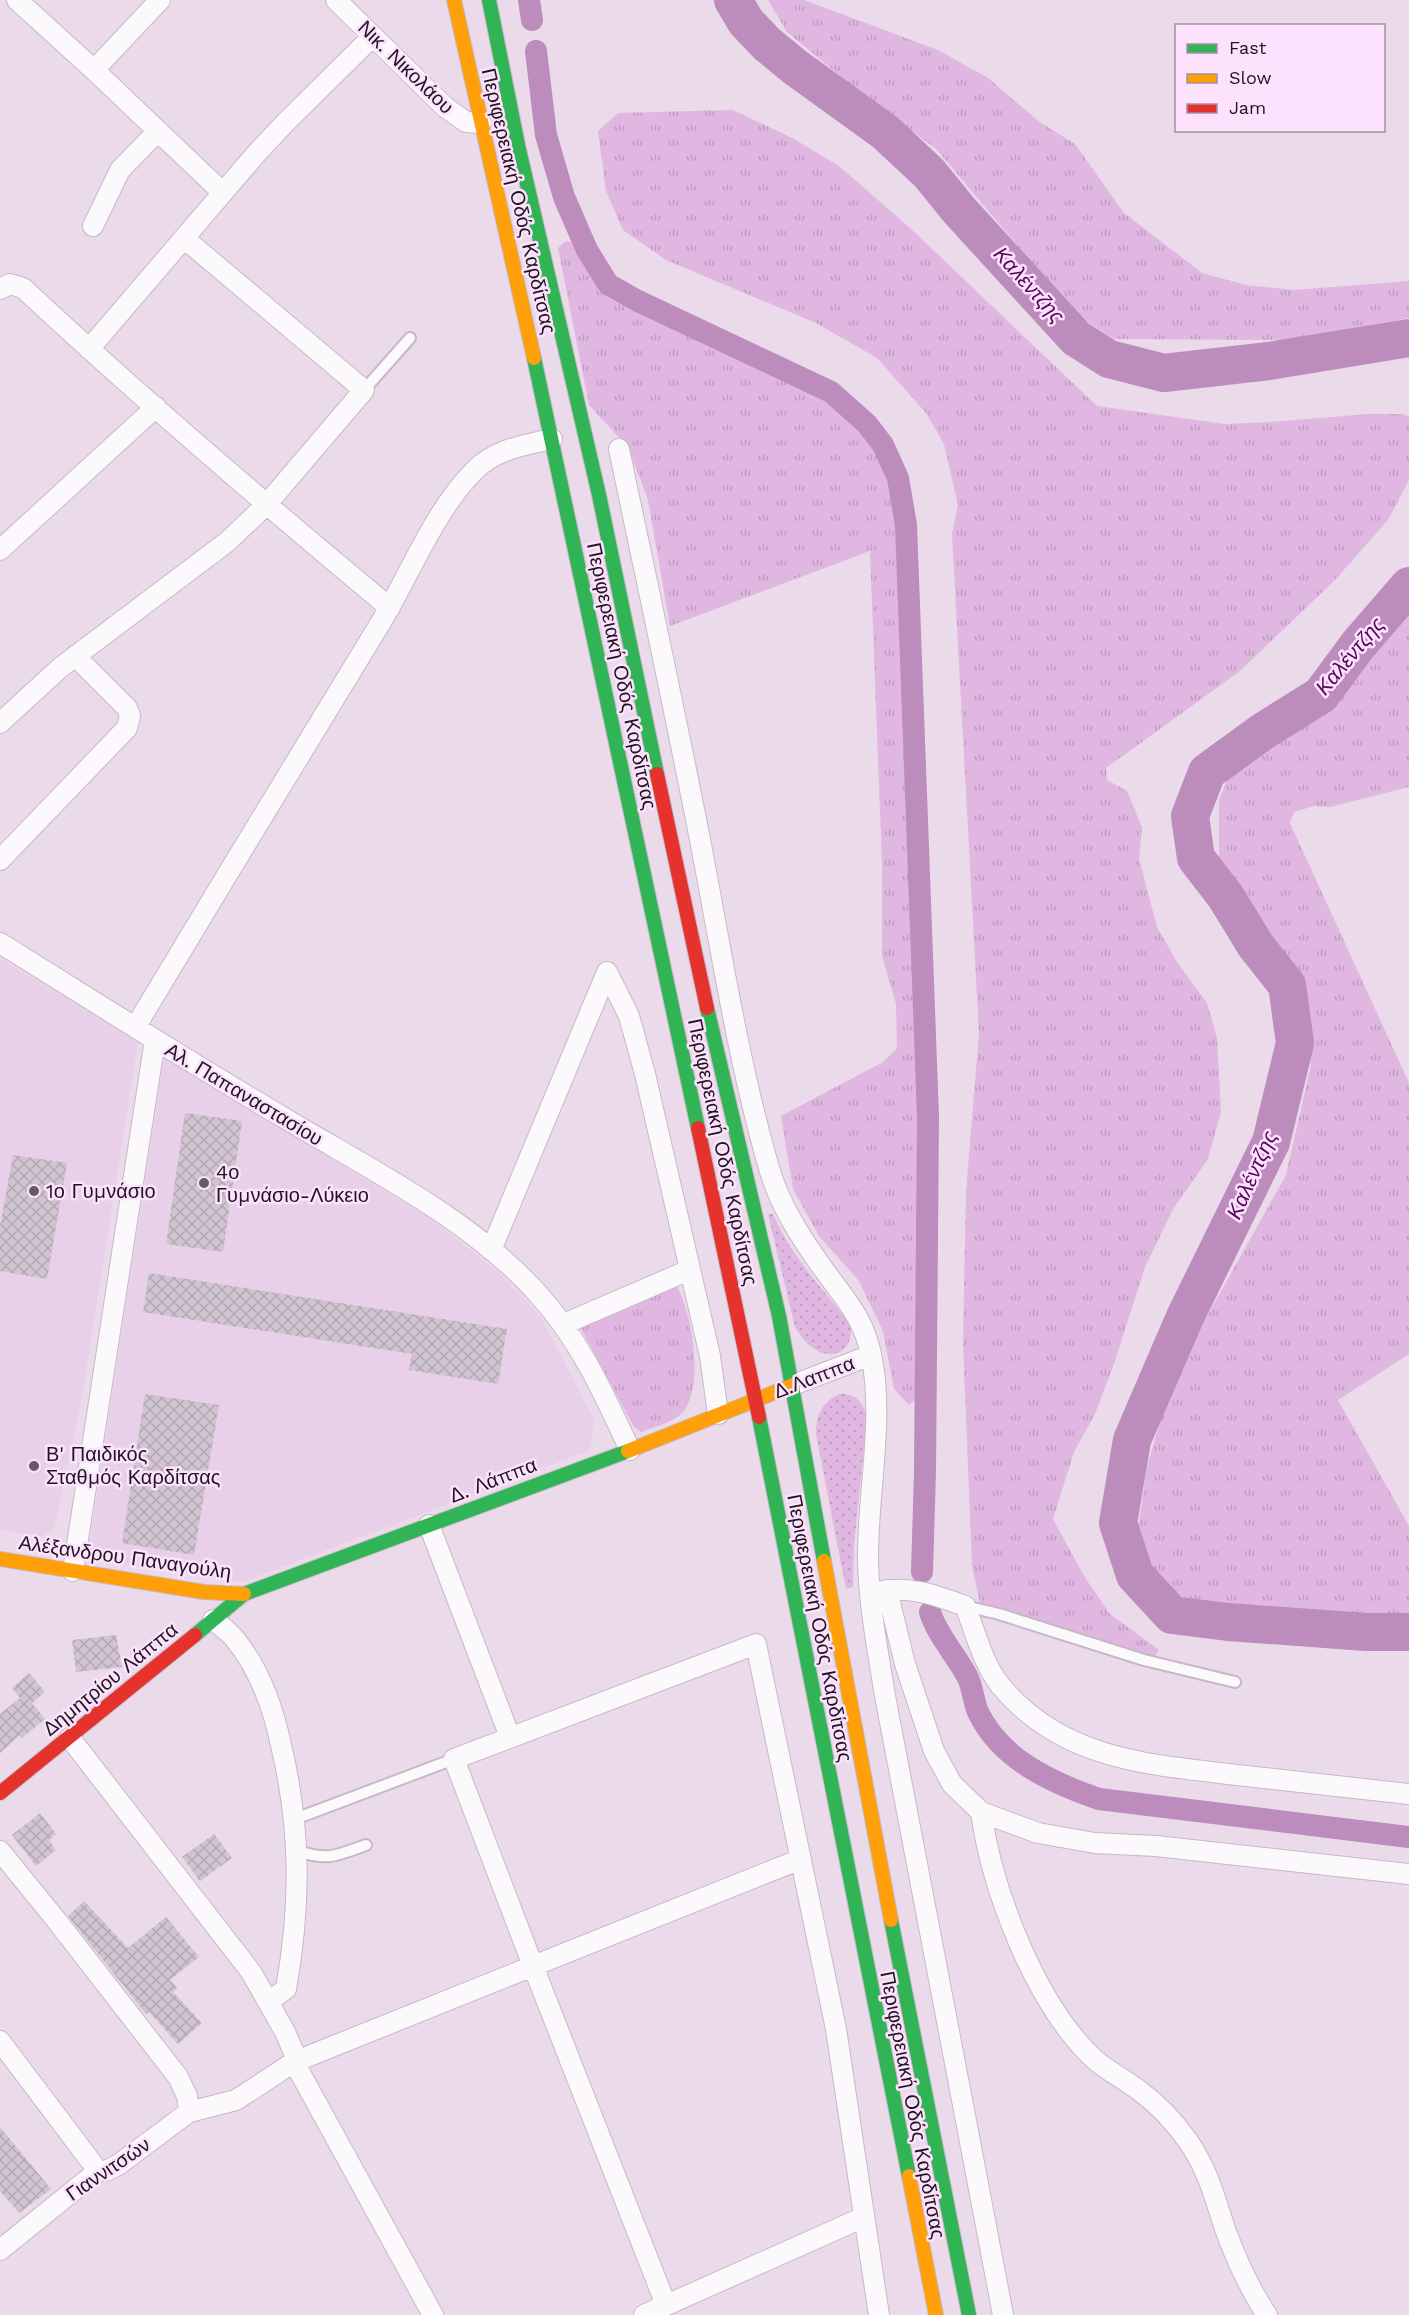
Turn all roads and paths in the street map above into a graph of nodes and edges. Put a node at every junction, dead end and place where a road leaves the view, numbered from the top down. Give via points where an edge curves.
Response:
1 (17, 0) edge
2 (160, 0) edge
3 (336, 0) edge
4 (454, 0) edge
5 (489, 0) edge
6 (372, 37) junction
7 (94, 70) junction
8 (481, 123) junction
9 (158, 131) junction
10 (222, 192) junction
11 (93, 226) dead end
12 (185, 239) junction
13 (0, 289) edge
14 (410, 338) dead end
15 (88, 349) junction
16 (364, 390) junction
17 (156, 407) junction
18 (552, 439) junction
19 (619, 449) dead end
20 (266, 506) junction
21 (0, 550) edge
22 (390, 608) junction
23 (75, 656) junction
24 (0, 723) edge
25 (0, 860) edge
26 (0, 943) edge
27 (136, 1026) junction
28 (155, 1040) junction
29 (491, 1250) junction
30 (689, 1270) junction
31 (564, 1324) junction
32 (872, 1355) junction
33 (792, 1385) junction
34 (756, 1400) junction
35 (718, 1414) junction
36 (630, 1450) junction
37 (429, 1525) junction
38 (0, 1559) edge
39 (73, 1571) junction
40 (879, 1591) junction
41 (244, 1594) junction
42 (965, 1606) junction
43 (213, 1620) junction
44 (1235, 1682) dead end
45 (510, 1737) junction
46 (70, 1738) junction
47 (454, 1759) junction
48 (0, 1793) edge
49 (1409, 1794) edge
50 (981, 1812) junction
51 (295, 1819) junction
52 (366, 1845) dead end
53 (0, 1851) edge
54 (297, 1851) junction
55 (801, 1859) junction
56 (1409, 1874) edge
57 (533, 1966) junction
58 (268, 2002) junction
59 (0, 2041) edge
60 (294, 2062) junction
61 (189, 2112) junction
62 (98, 2171) junction
63 (864, 2217) junction
64 (0, 2250) edge
65 (666, 2305) junction
66 (432, 2315) edge
67 (644, 2315) edge
68 (879, 2315) edge
69 (936, 2315) edge
70 (969, 2315) edge
71 (1003, 2315) edge
72 (1267, 2315) edge

1 - 7 street
2 - 7 street
3 - 6 street, Νικ. Νικολάου
4 - 8 main road, Περιφερειακή Οδός Καρδίτσας
5 - 33 main road, Περιφερειακή Οδός Καρδίτσας via 518,145 599,495 712,1038
6 - 8 street, Νικ. Νικολάου via 445,107 466,122
6 - 10 street
7 - 9 street
8 - 18 main road, Περιφερειακή Οδός Καρδίτσας
9 - 10 street
9 - 11 street via 120,170
10 - 12 street
12 - 15 street
12 - 16 street
13 - 15 street via 10,284 23,288
14 - 16 lane
15 - 17 street
16 - 20 street
17 - 20 street
17 - 21 street
18 - 22 street via 499,453 476,469 453,494
18 - 34 main road, Περιφερειακή Οδός Καρδίτσας
19 - 32 street via 740,1046 767,1161 785,1211 852,1305
20 - 22 street
20 - 23 street via 227,542
22 - 27 street
23 - 24 street
23 - 25 street via 127,708 127,729
26 - 27 street, Αλ. Παπαναστασίου
27 - 28 street, Αλ. Παπαναστασίου
28 - 29 street, Αλ. Παπαναστασίου via 427,1203
28 - 39 street
29 - 30 street via 607,972 629,1016 645,1074
29 - 31 street, Αλ. Παπαναστασίου via 537,1292
30 - 31 street
30 - 35 street via 710,1356
31 - 36 street, Αλ. Παπαναστασίου via 586,1359
32 - 33 street, Δ.Λαππα
32 - 40 street via 875,1444 868,1562
33 - 34 main road, Δ.Λαππα
33 - 70 main road, Περιφερειακή Οδός Καρδίτσας
34 - 35 main road, Δ. Λάππα
34 - 69 main road, Περιφερειακή Οδός Καρδίτσας
35 - 36 main road, Δ. Λάππα
36 - 37 main road, Δ. Λάππα
37 - 41 main road, Δ. Λάππα
37 - 45 street
38 - 39 main road, Αλέξανδρου Παναγούλη
39 - 41 main road, Αλέξανδρου Παναγούλη via 204,1592
40 - 42 street via 920,1591
40 - 50 street via 933,1751 952,1784
40 - 71 street via 885,1696
41 - 43 main road, Δημητρίου Λάππα
42 - 44 lane via 1144,1660
42 - 49 street via 980,1650 999,1684 1042,1723 1095,1752 1152,1766
43 - 46 main road, Δημητρίου Λάππα
43 - 51 street via 233,1636 267,1696 283,1751
45 - 47 street
45 - 55 street via 756,1644
46 - 48 main road, Δημητρίου Λάππα
46 - 58 street via 235,1950
47 - 51 lane
47 - 57 street
50 - 56 street via 1038,1833 1095,1843 1156,1846
50 - 72 street via 989,1854 1017,1937 1057,2017 1095,2060 1158,2105 1186,2139 1209,2178 1242,2270
51 - 54 street
52 - 54 lane via 325,1858
53 - 61 street via 172,2069 183,2087
54 - 58 street via 297,1911 286,1989
55 - 57 street
55 - 63 street via 837,2029
57 - 60 street
57 - 65 street
58 - 60 street via 295,2055
59 - 62 street
60 - 61 street via 236,2100
60 - 66 street
61 - 62 street, Γιαννιτσών via 118,2166
62 - 64 street, Γιαννιτσών
63 - 65 street
63 - 68 street
65 - 67 street

